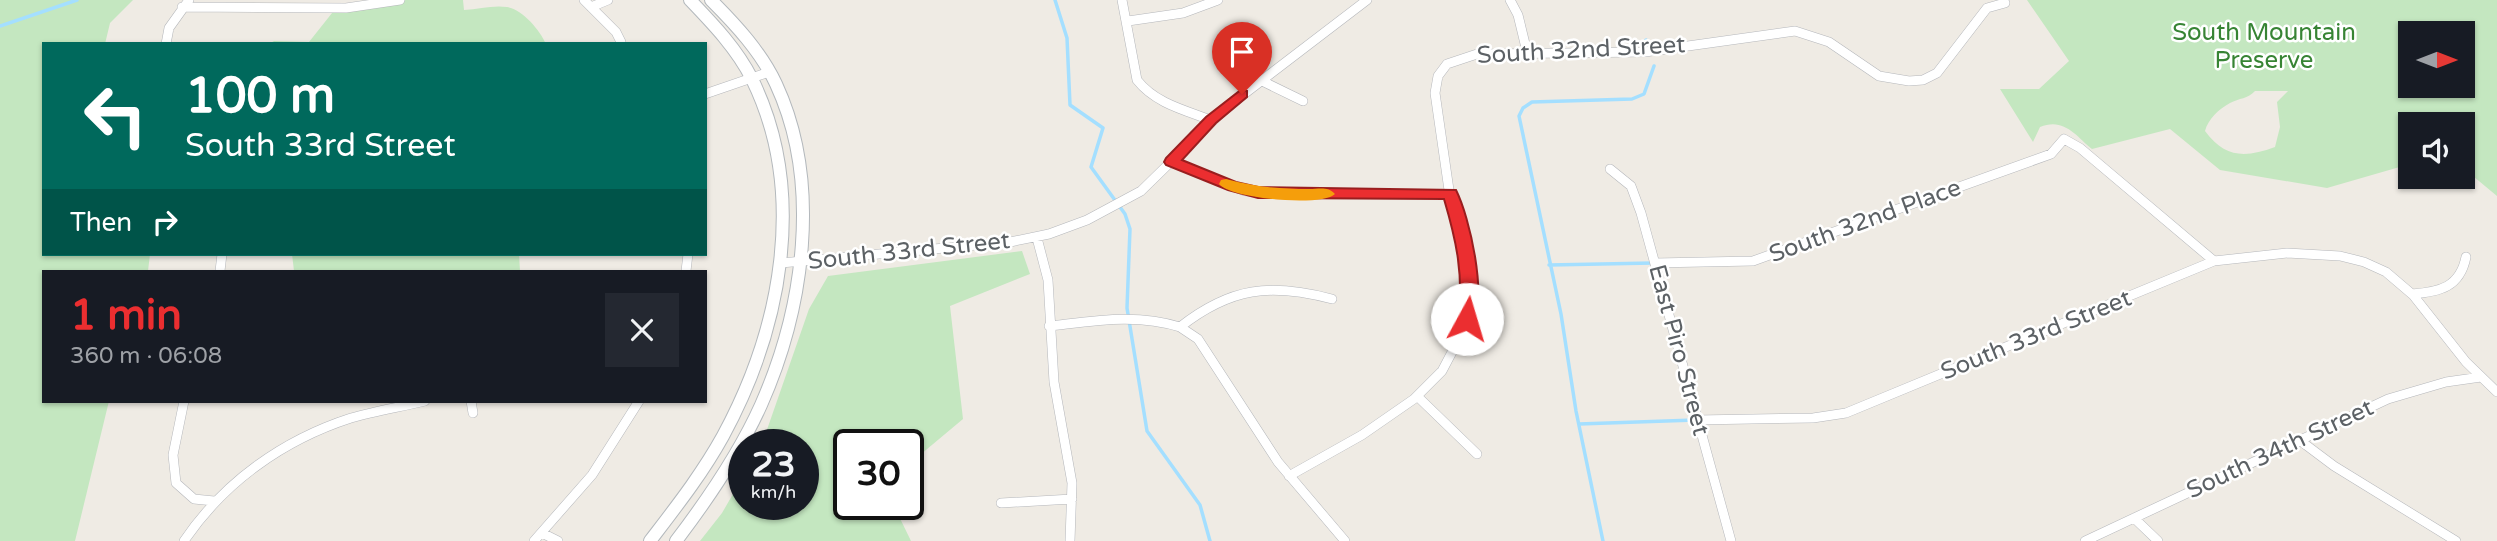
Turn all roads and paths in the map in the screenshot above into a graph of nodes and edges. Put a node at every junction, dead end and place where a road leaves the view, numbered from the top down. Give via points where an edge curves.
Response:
1 (189, 0) edge
2 (400, 0) edge
3 (584, 0) edge
4 (608, 0) edge
5 (690, 0) edge
6 (711, 0) edge
7 (1122, 0) edge
8 (1218, 0) edge
9 (1367, 0) edge
10 (1510, 0) edge
11 (2005, 3) dead end
12 (182, 7) junction
13 (591, 7) junction
14 (1128, 21) junction
15 (166, 42) edge
16 (621, 42) dead end
17 (1527, 52) junction
18 (769, 72) junction
19 (752, 79) junction
20 (1260, 80) junction
21 (707, 93) edge
22 (1303, 101) dead end
23 (1211, 120) junction
24 (1171, 162) junction
25 (1610, 169) dead end
26 (1450, 194) junction
27 (1037, 237) junction
28 (2466, 257) dead end
29 (2214, 261) junction
30 (800, 262) junction
31 (781, 263) junction
32 (1655, 263) junction
33 (2412, 294) junction
34 (1332, 299) dead end
35 (1049, 326) junction
36 (1180, 327) junction
37 (2481, 377) junction
38 (2497, 392) edge
39 (1417, 396) junction
40 (184, 403) edge
41 (417, 403) edge
42 (471, 403) edge
43 (638, 403) edge
44 (473, 413) dead end
45 (1698, 420) junction
46 (2298, 439) junction
47 (1477, 454) dead end
48 (1289, 476) junction
49 (1072, 499) junction
50 (214, 502) junction
51 (1001, 503) dead end
52 (2134, 518) junction
53 (538, 537) edge
54 (184, 541) edge
55 (558, 541) edge
56 (650, 541) edge
57 (677, 541) edge
58 (1070, 541) edge
59 (1345, 541) edge
60 (1731, 541) edge
61 (2085, 541) edge
62 (2158, 541) edge
63 (2456, 541) edge

1 - 12 street
2 - 12 street via 346,8
3 - 13 street
4 - 13 street
5 - 19 main road via 712,22
6 - 18 main road via 731,19
7 - 14 street
8 - 14 street via 1184,13
9 - 20 street, South 33rd Street
10 - 17 street
11 - 17 street, South 32nd Street via 1987,8 1937,73 1923,80 1879,76 1829,42 1795,31 1658,51
12 - 15 street
13 - 16 street
14 - 23 street via 1138,83 1152,96
17 - 26 street, South 32nd Street via 1460,56 1446,62 1435,79
18 - 19 street
18 - 30 main road via 788,118 802,177
19 - 21 street
19 - 31 main road via 779,157 784,202
20 - 22 street
20 - 23 street, South 33rd Street
23 - 24 street, South 33rd Street
24 - 26 street via 1258,192
24 - 27 street, South 33rd Street via 1139,193
25 - 32 street, East Piro Street via 1631,186
26 - 39 street via 1470,284 1467,319 1444,370
27 - 30 street, South 33rd Street
27 - 35 street via 1048,280
28 - 33 street via 2465,272 2456,283 2432,293
29 - 32 street, South 32nd Place via 2064,139 2051,154 1753,261
29 - 33 street, South 33rd Street via 2328,254 2373,265
29 - 45 street, South 33rd Street via 1846,413
30 - 31 street, South 33rd Street
30 - 57 main road via 781,351 762,402 718,485
31 - 56 main road via 757,353 729,424
32 - 45 street, East Piro Street
33 - 37 street, South 33rd Street
34 - 36 street via 1307,291 1246,293 1223,298
35 - 36 street via 1139,318
35 - 49 street
36 - 48 street via 1198,339
37 - 38 street, South 33rd Street
37 - 46 street, South 34th Street via 2388,399
39 - 47 street
39 - 48 street
40 - 50 street via 173,455 176,483 194,499
41 - 50 street via 342,421 306,437 257,464
42 - 44 street
43 - 53 street via 594,472
45 - 60 street, East Piro Street
46 - 52 street, South 34th Street
46 - 63 street
48 - 59 street
49 - 51 street
49 - 58 street
50 - 54 street
52 - 61 street, South 34th Street
52 - 62 street
53 - 55 street

